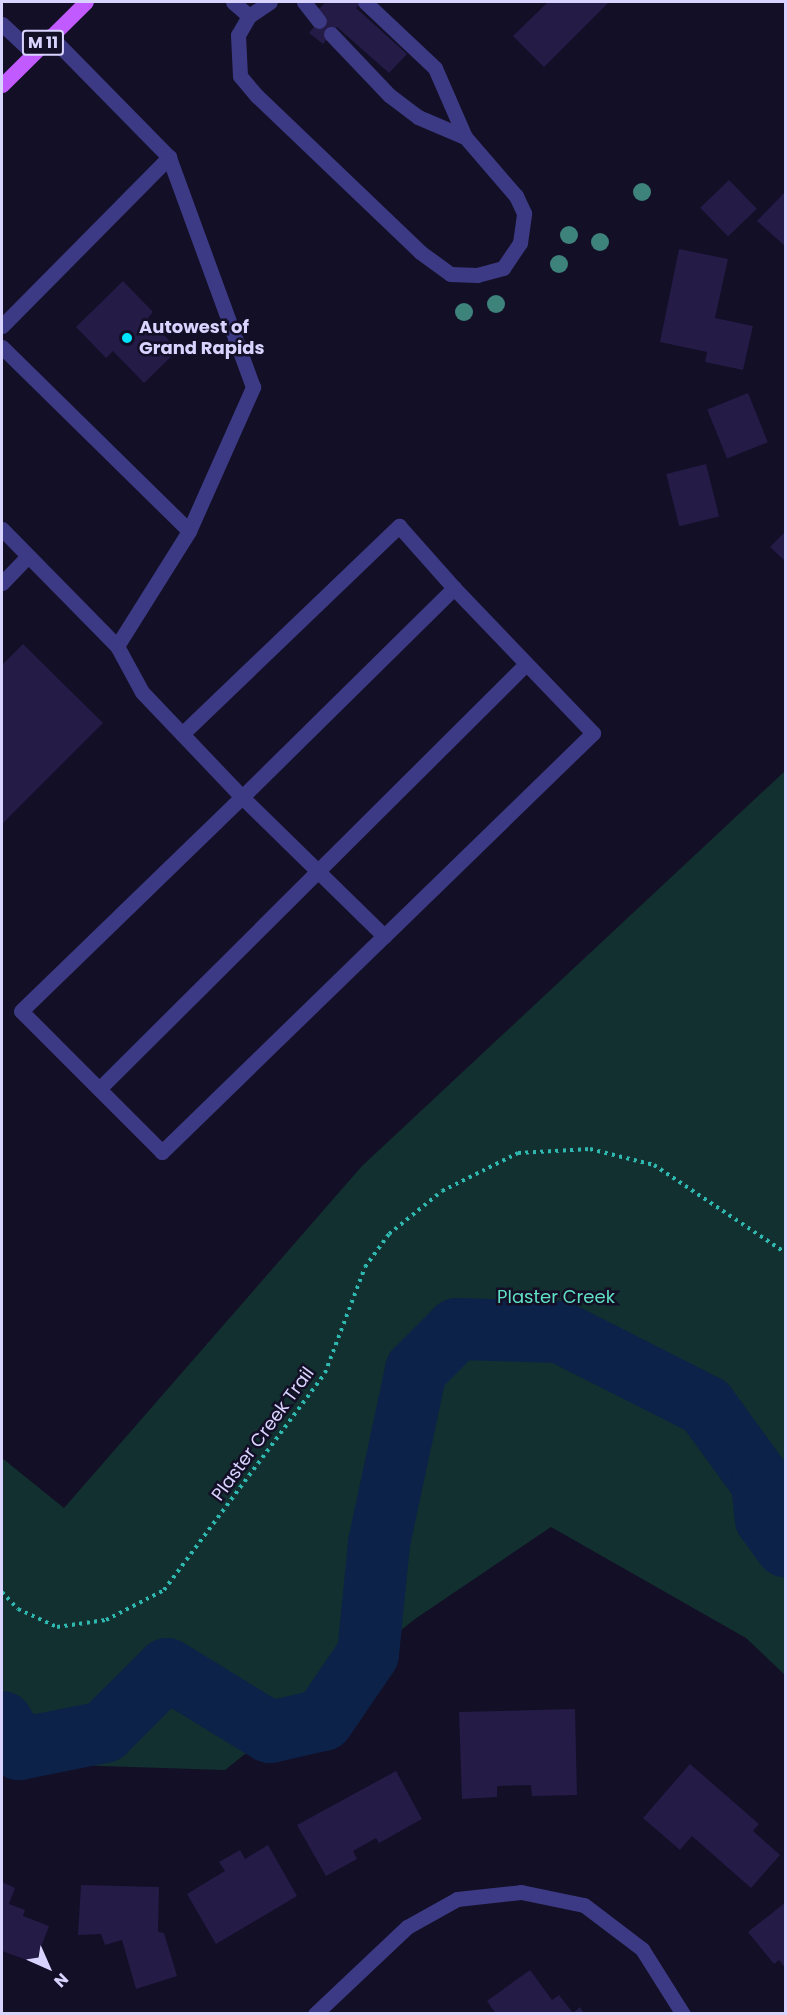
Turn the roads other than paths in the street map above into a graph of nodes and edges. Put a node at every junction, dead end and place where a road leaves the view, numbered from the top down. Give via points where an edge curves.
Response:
1 (86, 2) edge
2 (233, 2) edge
3 (270, 2) edge
4 (304, 2) edge
5 (365, 2) edge
6 (249, 16) junction
7 (319, 21) dead end
8 (2, 24) edge
9 (331, 34) dead end
10 (50, 36) junction
11 (33, 53) junction
12 (2, 85) edge
13 (465, 137) junction
14 (169, 158) junction
15 (2, 326) edge
16 (2, 347) edge
17 (2, 529) edge
18 (189, 531) junction
19 (28, 556) junction
20 (2, 583) edge
21 (454, 588) junction
22 (117, 646) junction
23 (526, 664) junction
24 (182, 734) junction
25 (242, 797) junction
26 (317, 871) junction
27 (384, 936) junction
28 (99, 1089) junction
29 (315, 2013) edge
30 (683, 2013) edge

1 - 10 main road, M 11
2 - 6 street
3 - 6 street
4 - 7 street
5 - 13 street via 435,68
6 - 13 street via 238,35 240,76 420,252 450,274 477,276 503,268 520,243 524,213 516,196
8 - 11 street
9 - 13 street via 389,95 418,117
10 - 11 main road, M 11
10 - 14 street
11 - 12 main road, M 11
14 - 15 street
14 - 18 street via 253,387
16 - 18 street
17 - 19 street
18 - 22 street
19 - 20 street
19 - 22 street
21 - 23 street
21 - 24 street via 399,526
21 - 25 street
22 - 24 street via 142,692
23 - 26 street
23 - 27 street via 593,733
24 - 25 street
25 - 26 street
25 - 28 street via 21,1011
26 - 27 street
26 - 28 street
27 - 28 street via 162,1152
29 - 30 street via 407,1927 457,1899 521,1892 584,1905 642,1949

